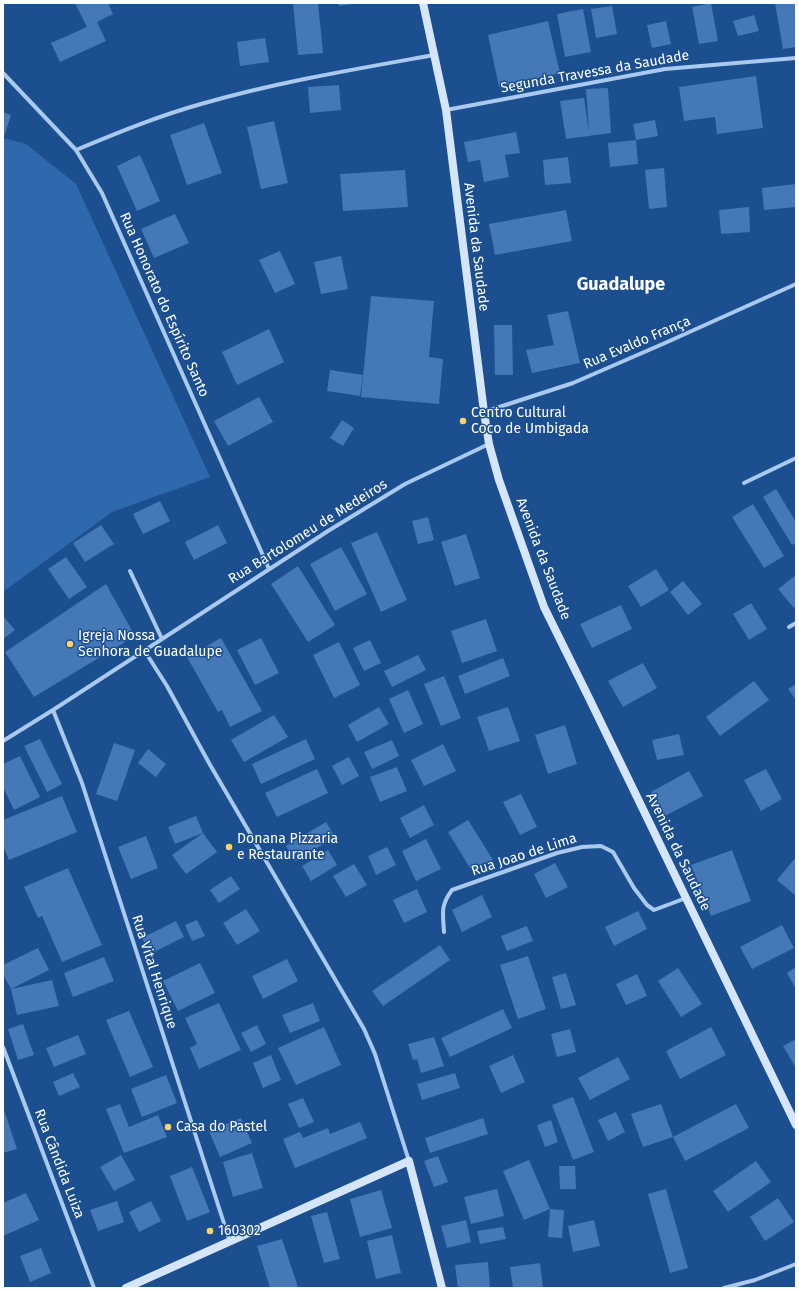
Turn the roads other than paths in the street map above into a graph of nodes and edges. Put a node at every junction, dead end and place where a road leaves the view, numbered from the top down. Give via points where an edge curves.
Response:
1 (423, 3) edge
2 (434, 55) junction
3 (796, 58) edge
4 (3, 73) edge
5 (446, 110) junction
6 (76, 150) junction
7 (796, 284) edge
8 (484, 412) junction
9 (489, 444) junction
10 (796, 458) edge
11 (744, 483) dead end
12 (269, 570) junction
13 (130, 571) dead end
14 (796, 622) edge
15 (789, 627) dead end
16 (162, 639) junction
17 (144, 650) junction
18 (53, 710) junction
19 (3, 741) edge
20 (686, 898) junction
21 (444, 932) dead end
22 (3, 1047) edge
23 (796, 1125) edge
24 (409, 1161) junction
25 (230, 1242) junction
26 (796, 1264) edge
27 (94, 1288) edge
28 (126, 1288) edge
29 (442, 1288) edge
30 (724, 1288) edge

1 - 2 street, Avenida da Saudade
2 - 5 street, Avenida da Saudade
2 - 6 street via 288,82 200,104 136,125
3 - 5 street, Segunda Travessa da Saudade via 665,69
4 - 6 street, Rua Honorato do Espírito Santo
5 - 8 street, Avenida da Saudade
6 - 12 street, Rua Honorato do Espírito Santo via 102,193
7 - 8 street, Rua Evaldo França via 573,382
8 - 9 street, Avenida da Saudade
9 - 12 street, Rua Bartolomeu de Medeiros via 405,484
9 - 20 street, Avenida da Saudade via 544,606
10 - 11 street
12 - 16 street, Rua Bartolomeu de Medeiros
13 - 16 street
14 - 15 street
16 - 17 street, Rua Bartolomeu de Medeiros
17 - 18 street, Rua Bartolomeu de Medeiros
17 - 24 street via 364,1029 375,1054
18 - 19 street, Rua Bartolomeu de Medeiros
18 - 25 street, Rua Vital Henrique via 84,791
20 - 21 street, Rua Joao de Lima via 654,910 634,888 613,852 601,846 582,847 557,853 452,890 444,900
20 - 23 street, Avenida da Saudade
22 - 27 street, Rua Cândida Luiza
24 - 25 street
24 - 29 street
25 - 28 street
26 - 30 street via 755,1280

